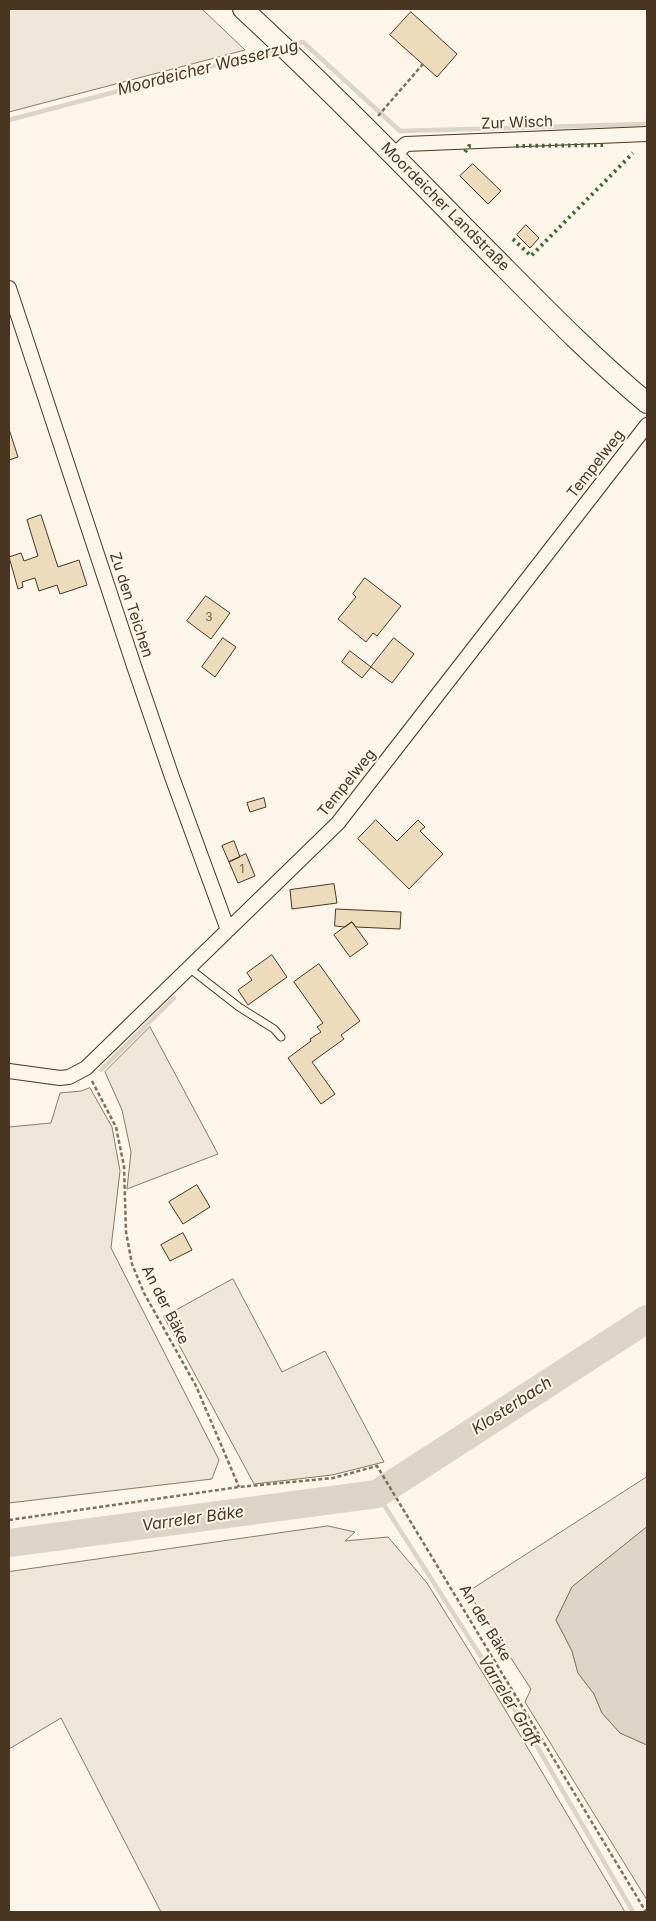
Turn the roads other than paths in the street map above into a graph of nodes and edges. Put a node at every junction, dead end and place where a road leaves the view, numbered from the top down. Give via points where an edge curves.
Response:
1 (243, 9) edge
2 (647, 134) edge
3 (394, 156) junction
4 (9, 288) edge
5 (647, 403) edge
6 (647, 425) edge
7 (228, 930) junction
8 (189, 968) junction
9 (281, 1037) dead end
10 (9, 1071) edge

1 - 3 main road, Moordeicher Landstraße
2 - 3 street, Zur Wisch via 406,144
3 - 5 main road, Moordeicher Landstraße via 598,360
4 - 7 street, Zu den Teichen via 134,666
6 - 7 street, Tempelweg via 338,823
7 - 8 street, Tempelweg
8 - 9 lane
8 - 10 street, Tempelweg via 86,1068 60,1078

